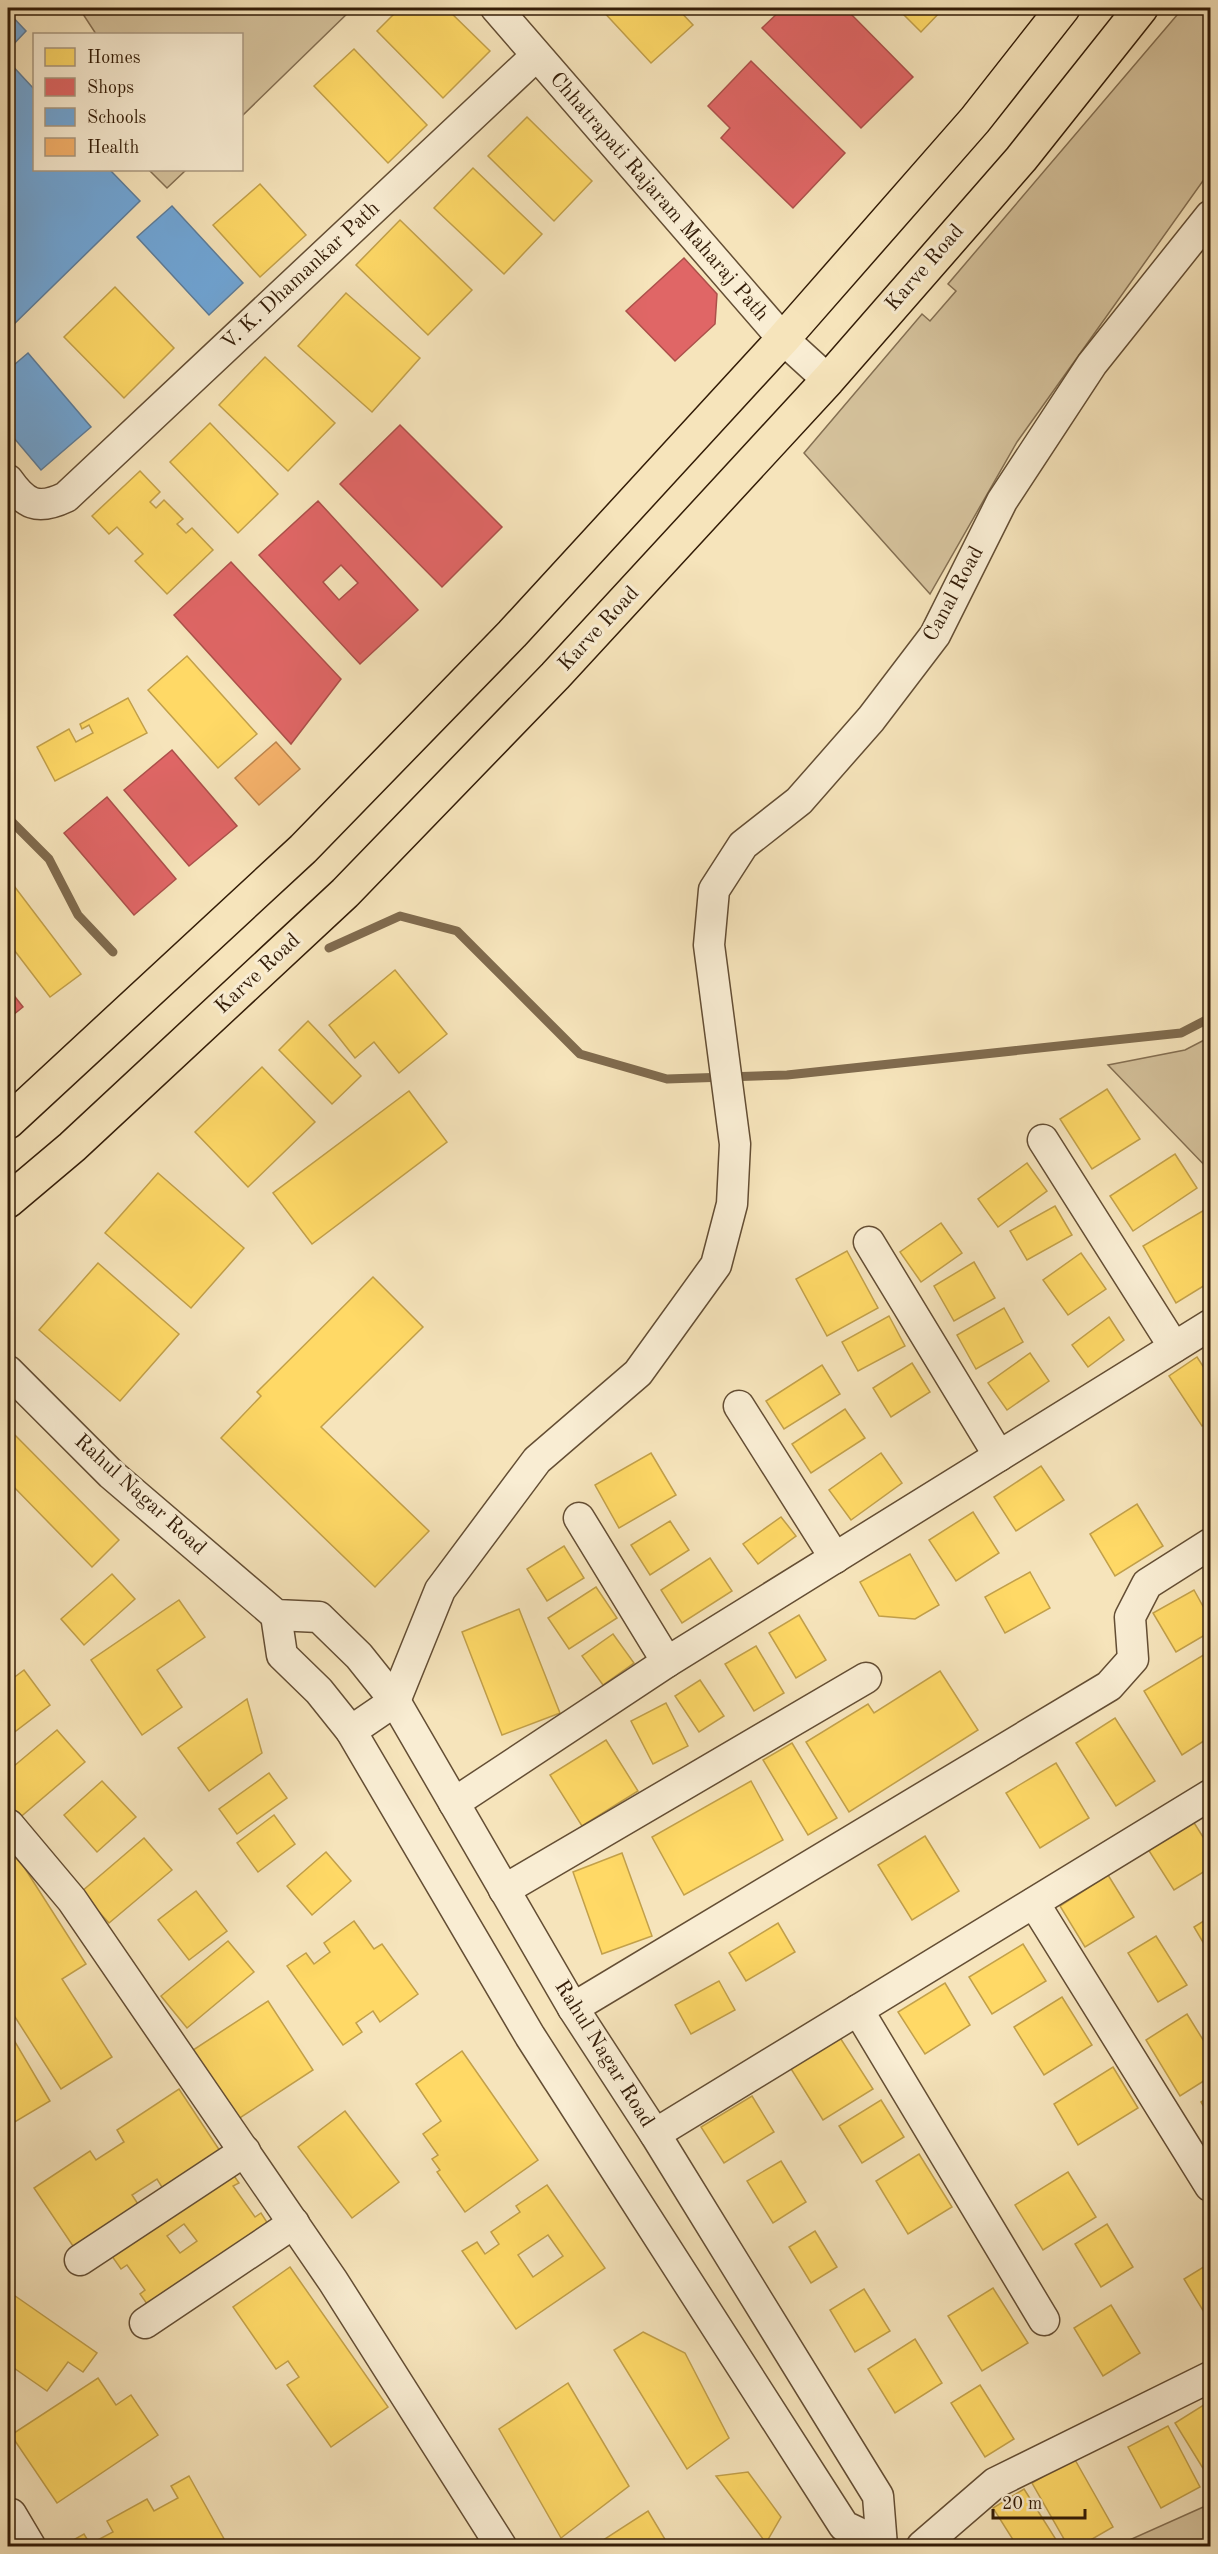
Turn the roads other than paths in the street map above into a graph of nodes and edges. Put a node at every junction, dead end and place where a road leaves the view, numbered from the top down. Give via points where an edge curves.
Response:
1 (1063, 8) edge
2 (1140, 8) edge
3 (504, 10) edge
4 (536, 56) junction
5 (1210, 216) edge
6 (783, 339) junction
7 (828, 380) junction
8 (8, 480) edge
9 (8, 1122) edge
10 (1043, 1140) dead end
11 (8, 1201) edge
12 (869, 1242) dead end
13 (1210, 1324) edge
14 (1174, 1347) junction
15 (8, 1371) edge
16 (739, 1406) dead end
17 (999, 1456) junction
18 (579, 1518) dead end
19 (1210, 1545) edge
20 (835, 1558) junction
21 (276, 1615) junction
22 (667, 1662) junction
23 (866, 1678) dead end
24 (394, 1701) junction
25 (351, 1731) junction
26 (1210, 1795) edge
27 (454, 1803) junction
28 (9, 1825) dead end
29 (504, 1890) junction
30 (1034, 1903) junction
31 (573, 2008) junction
32 (858, 2010) junction
33 (655, 2134) junction
34 (245, 2151) junction
35 (1210, 2186) edge
36 (294, 2223) junction
37 (80, 2260) dead end
38 (1044, 2320) dead end
39 (145, 2323) dead end
40 (1210, 2377) edge
41 (11, 2514) dead end
42 (881, 2545) edge
43 (30, 2547) edge
44 (501, 2547) edge
45 (922, 2547) edge

1 - 6 main road via 975,120
2 - 7 main road, Karve Road via 1021,159
3 - 4 street, Chhatrapati Rajaram Maharaj Path
4 - 6 street, Chhatrapati Rajaram Maharaj Path
4 - 8 street, V. K. Dhamankar Path via 66,497 36,504 20,497
5 - 24 street, Canal Road via 1092,364 1002,501 935,635 871,719 799,801 743,845 714,890 709,945 735,1144 732,1204 716,1264 638,1373 537,1460 440,1590
6 - 7 street, Chhatrapati Rajaram Maharaj Path
6 - 9 main road via 512,634 303,849
7 - 11 main road, Karve Road via 555,676 345,893 72,1147
10 - 14 street
12 - 17 street
13 - 14 street
14 - 17 street
15 - 21 street, Rahul Nagar Road via 111,1474
16 - 20 street
17 - 20 street
18 - 22 street
19 - 31 street via 1147,1584 1130,1617 1133,1659 1109,1686
20 - 22 street
21 - 24 street, Rahul Nagar Road via 320,1617 359,1656
21 - 25 street, Rahul Nagar Road via 282,1655 319,1691
22 - 27 street
23 - 29 street
24 - 25 street
24 - 27 street, Rahul Nagar Road
25 - 42 street, Rahul Nagar Road via 531,2036 844,2526
26 - 30 street
27 - 29 street, Rahul Nagar Road
28 - 34 street via 72,1900
29 - 31 street, Rahul Nagar Road
30 - 32 street
30 - 35 street
31 - 33 street, Rahul Nagar Road
32 - 33 street
32 - 38 street
33 - 42 street, Rahul Nagar Road via 878,2496
34 - 36 street
34 - 37 street
36 - 39 street
36 - 44 street
40 - 45 street via 995,2483
41 - 43 street

